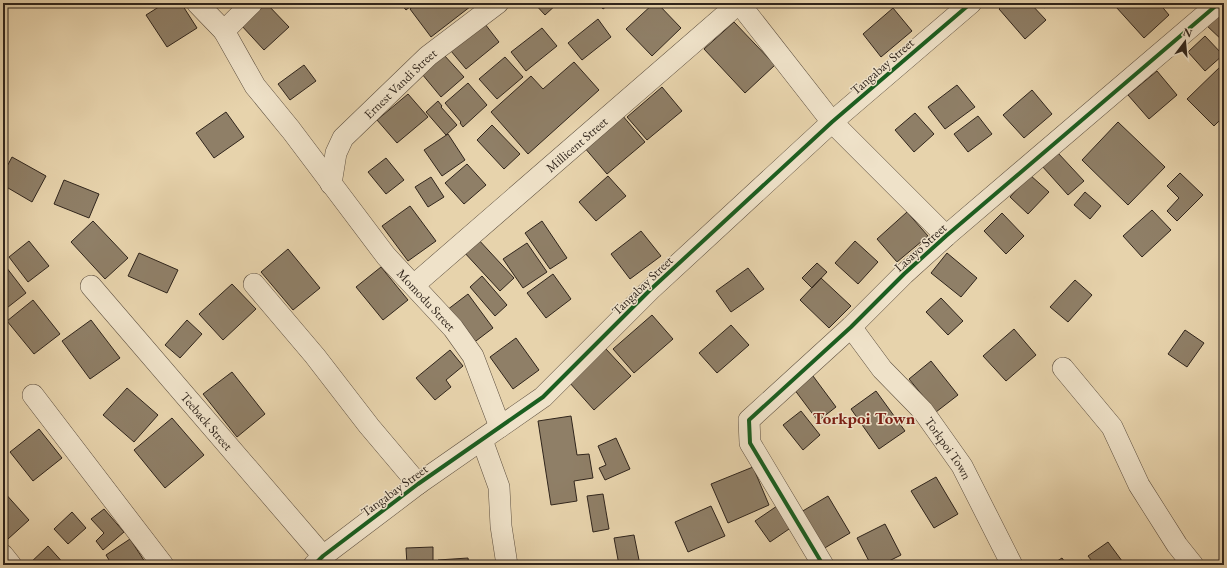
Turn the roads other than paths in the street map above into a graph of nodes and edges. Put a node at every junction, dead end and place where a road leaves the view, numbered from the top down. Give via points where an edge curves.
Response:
1 (197, 3) edge
2 (252, 3) edge
3 (498, 3) edge
4 (739, 3) edge
5 (971, 3) edge
6 (1219, 3) edge
7 (224, 31) junction
8 (832, 122) junction
9 (332, 184) junction
10 (946, 236) junction
11 (254, 284) dead end
12 (414, 285) junction
13 (91, 286) dead end
14 (850, 327) junction
15 (1063, 368) dead end
16 (33, 395) dead end
17 (500, 428) junction
18 (482, 440) junction
19 (418, 484) junction
20 (3, 555) edge
21 (319, 560) edge
22 (11, 565) edge
23 (163, 565) edge
24 (507, 565) edge
25 (823, 565) edge
26 (1012, 565) edge
27 (1193, 565) edge

1 - 7 street, Momodu Street
2 - 7 street
3 - 9 street, Ernest Vandi Street via 428,56 343,138 336,153
4 - 8 street
4 - 12 street, Millicent Street
5 - 8 street, Tangabay Street
6 - 10 street, Lasayo Street
7 - 9 street, Momodu Street via 254,86
8 - 10 street
8 - 17 street, Tangabay Street via 650,290 543,397
9 - 12 street, Momodu Street via 386,256
10 - 14 street, Lasayo Street
11 - 19 street
12 - 17 street, Momodu Street via 453,328 473,356
13 - 21 street, Teeback Street
14 - 25 street, Lasayo Street via 748,420 750,443
14 - 26 street, Torkpoi Town via 882,369 923,411 962,466
15 - 27 street via 1112,427 1139,485 1177,545
16 - 23 street
17 - 18 street, Tangabay Street
18 - 19 street, Tangabay Street
18 - 24 street via 499,487
19 - 21 street, Tangabay Street
20 - 22 street

